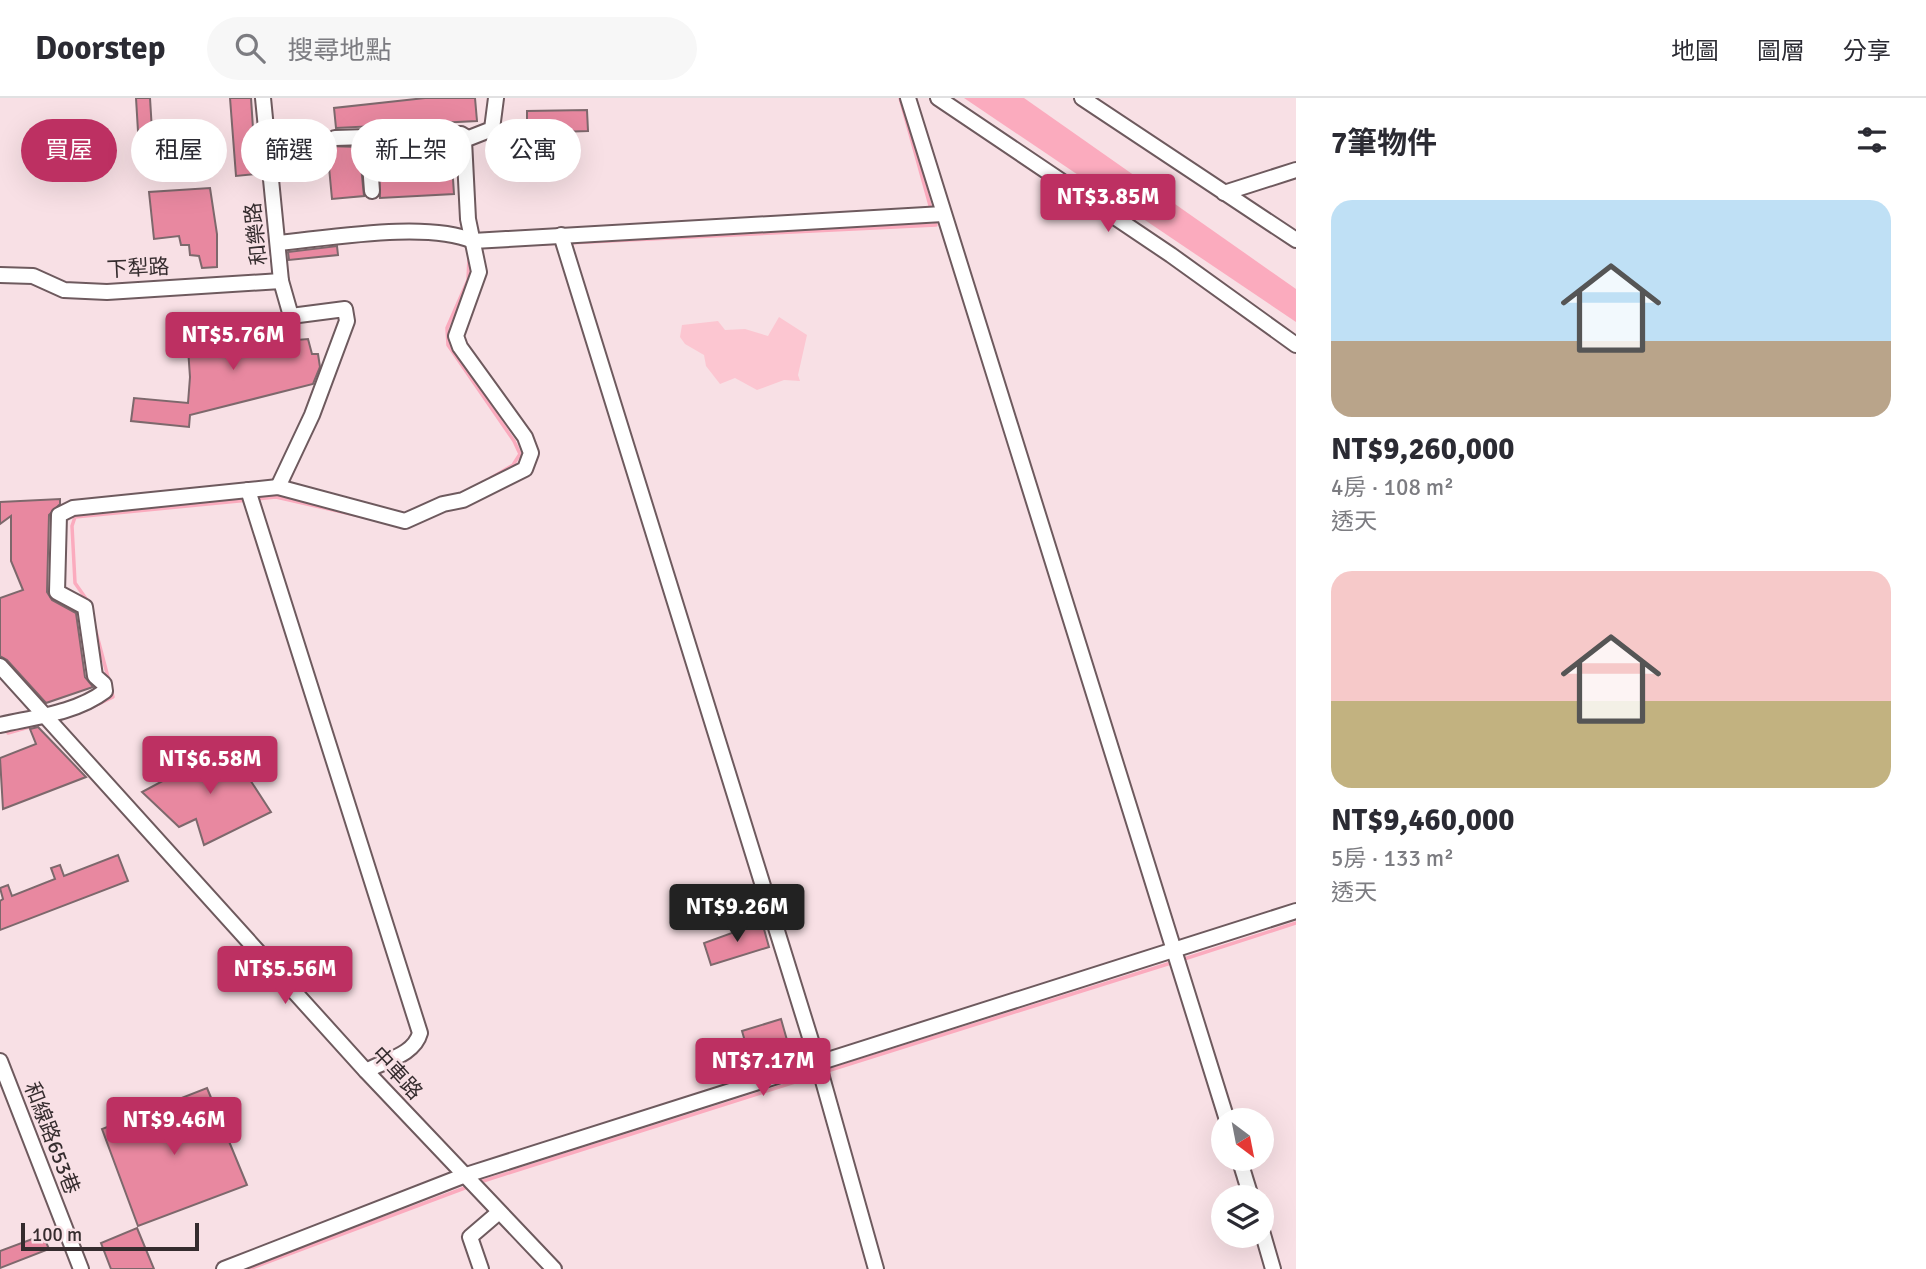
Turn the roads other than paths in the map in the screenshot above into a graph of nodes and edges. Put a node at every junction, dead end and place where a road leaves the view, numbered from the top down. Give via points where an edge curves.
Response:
1 (263, 98) edge
2 (496, 98) edge
3 (908, 98) edge
4 (938, 98) edge
5 (1082, 98) edge
6 (471, 135) edge
7 (1296, 170) edge
8 (371, 182) edge
9 (467, 182) edge
10 (372, 191) dead end
11 (1224, 193) junction
12 (943, 214) junction
13 (561, 235) junction
14 (1296, 240) edge
15 (474, 242) junction
16 (278, 243) junction
17 (0, 275) edge
18 (281, 281) junction
19 (1296, 345) edge
20 (278, 487) junction
21 (248, 490) junction
22 (0, 666) edge
23 (45, 715) junction
24 (0, 724) edge
25 (1296, 911) edge
26 (1175, 949) junction
27 (0, 1061) edge
28 (818, 1063) junction
29 (366, 1071) junction
30 (1223, 1108) edge
31 (463, 1176) junction
32 (498, 1213) junction
33 (1267, 1248) edge
34 (81, 1269) edge
35 (224, 1269) edge
36 (481, 1269) edge
37 (554, 1269) edge
38 (876, 1269) edge
39 (1273, 1269) edge

1 - 16 street, 和樂路
2 - 6 street via 492,129
3 - 12 street
4 - 19 street
5 - 11 street
7 - 11 street
8 - 10 street
9 - 15 street
11 - 14 street
12 - 13 street
12 - 26 street
13 - 15 street
13 - 28 street
15 - 16 street via 457,234 370,234
15 - 20 street via 477,284 456,336 525,437 531,453 525,469 463,500 405,521
16 - 18 street, 和樂路
17 - 18 street, 下犁路 via 33,276 64,290 107,292
18 - 20 street, 和樂路 via 291,316 345,309 347,321 312,415
20 - 21 street
21 - 23 street via 73,508 60,515 57,592 85,607 95,676 105,691
21 - 29 street via 420,1033 408,1052
22 - 23 street, 中車路
23 - 24 street
23 - 29 street, 中車路
25 - 26 street
26 - 28 street
26 - 30 street
27 - 34 street, 和線路653巷
28 - 31 street
28 - 38 street
29 - 31 street, 中車路
31 - 32 street, 中車路
31 - 35 street
32 - 36 street via 470,1237
32 - 37 street, 中車路
33 - 39 street

